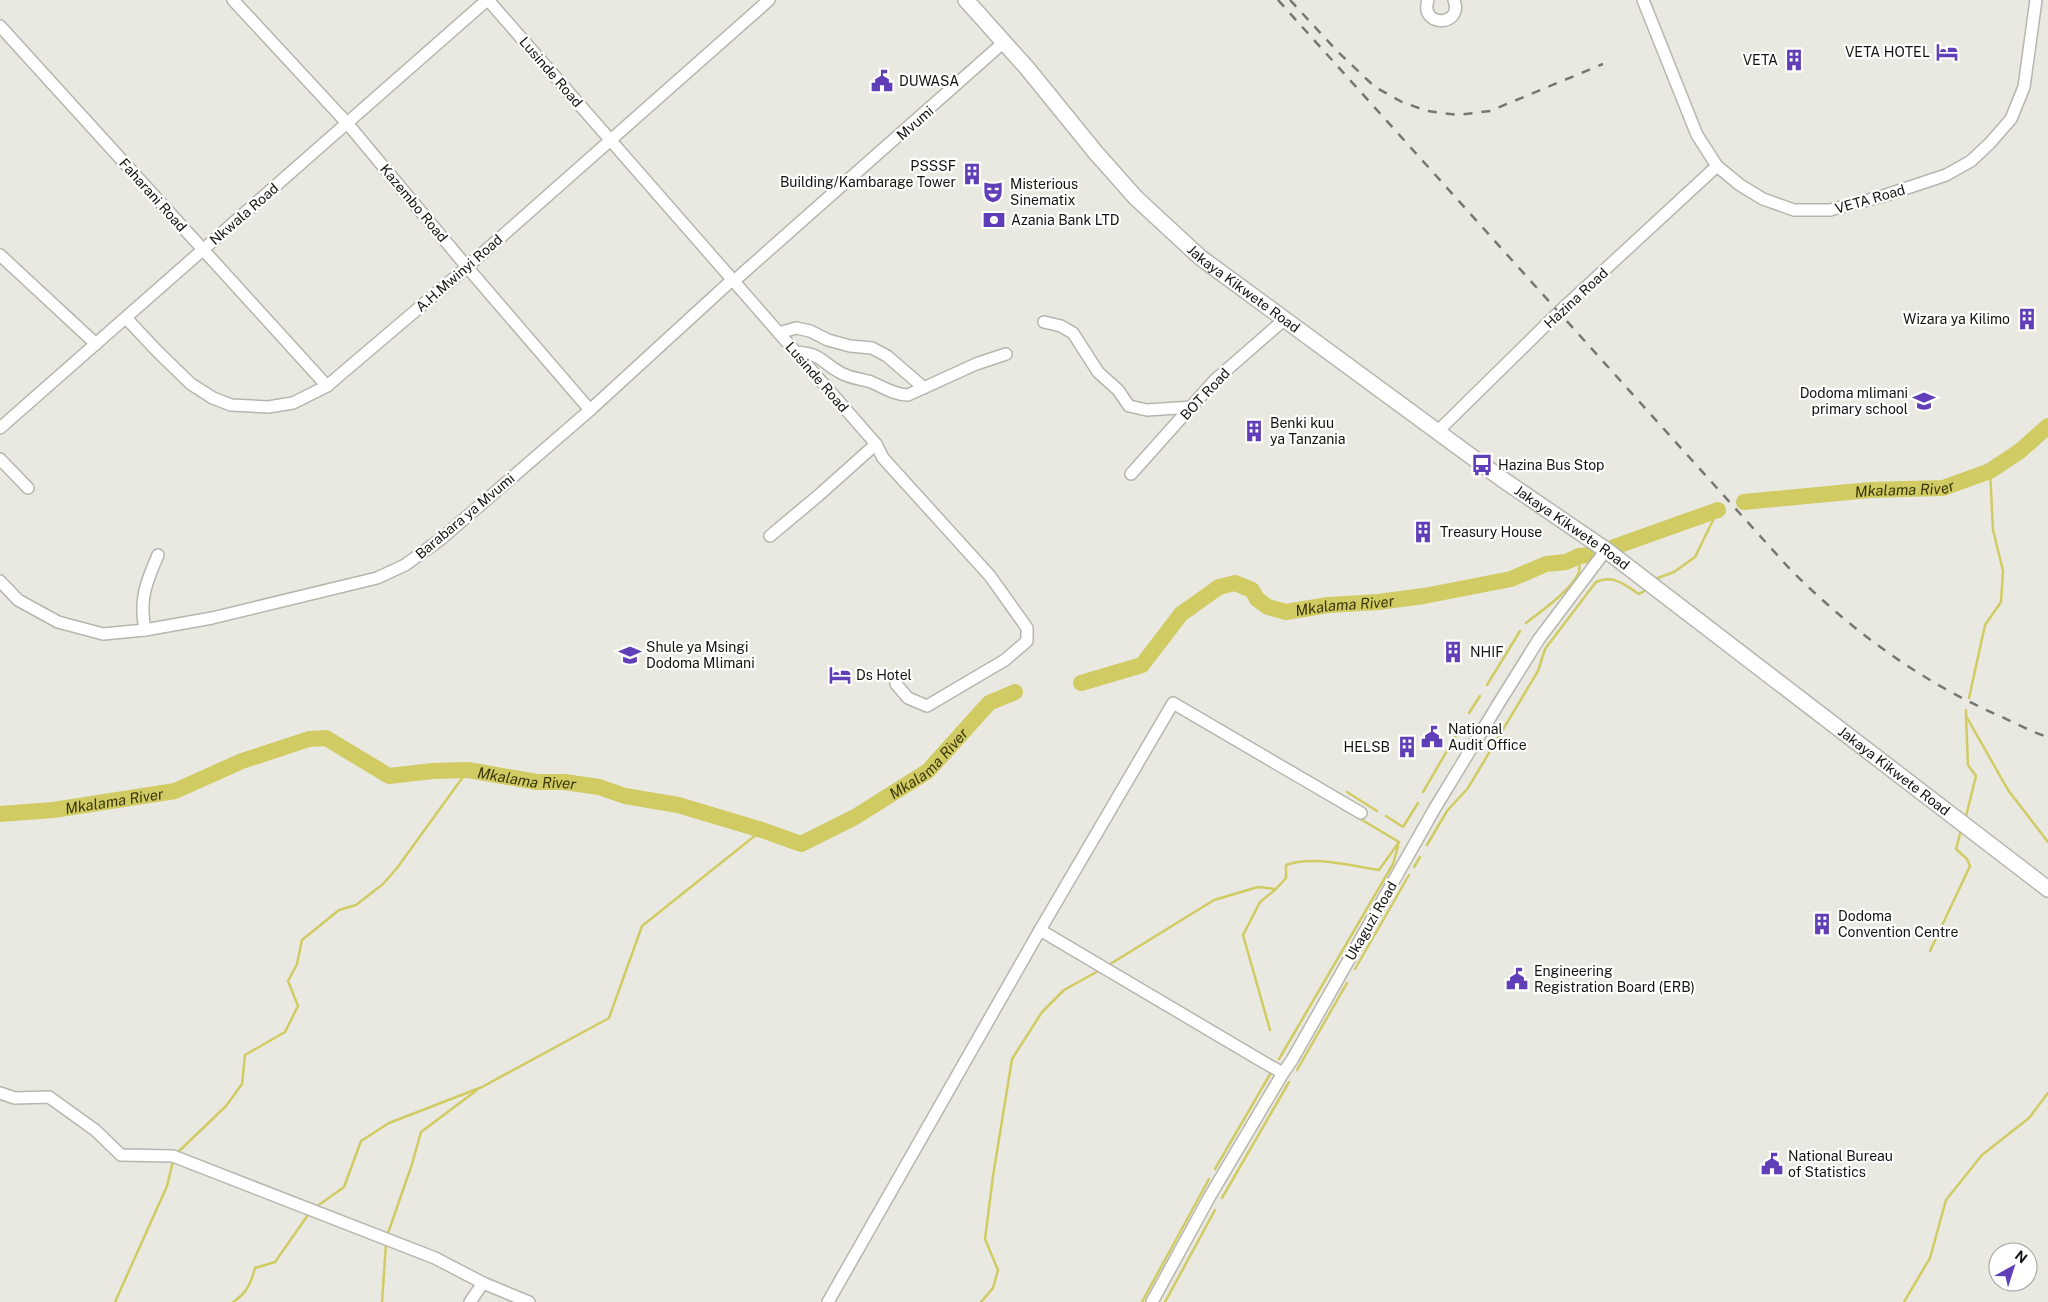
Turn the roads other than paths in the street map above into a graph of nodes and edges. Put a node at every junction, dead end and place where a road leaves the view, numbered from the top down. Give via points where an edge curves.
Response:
1 (233, 0) edge
2 (488, 0) edge
3 (769, 0) edge
4 (966, 0) edge
5 (1428, 0) edge
6 (1454, 0) edge
7 (1643, 0) edge
8 (2036, 0) edge
9 (0, 26) edge
10 (1004, 42) junction
11 (347, 123) junction
12 (611, 140) junction
13 (1717, 166) junction
14 (203, 250) junction
15 (0, 255) edge
16 (467, 267) junction
17 (733, 281) junction
18 (126, 318) junction
19 (1285, 319) junction
20 (1044, 322) dead end
21 (779, 333) junction
22 (96, 344) junction
23 (795, 352) junction
24 (1006, 354) dead end
25 (327, 386) junction
26 (924, 388) junction
27 (1193, 407) junction
28 (590, 410) junction
29 (0, 428) edge
30 (1437, 432) junction
31 (876, 444) junction
32 (0, 459) edge
33 (1132, 474) dead end
34 (28, 488) dead end
35 (770, 536) dead end
36 (1606, 550) junction
37 (158, 555) dead end
38 (0, 581) edge
39 (145, 630) junction
40 (896, 684) dead end
41 (1362, 813) dead end
42 (2048, 889) edge
43 (1040, 930) junction
44 (1283, 1072) junction
45 (0, 1093) edge
46 (483, 1283) junction
47 (470, 1302) edge
48 (529, 1302) edge
49 (828, 1302) edge
50 (1152, 1302) edge

1 - 11 street, Kazembo Road
2 - 11 street, Nkwala Road
2 - 12 street, Lusinde Road
3 - 12 street, A.H.Mwinyi Road
4 - 10 main road, Jakaya Kikwete Road
5 - 6 street via 1430,16 1443,21 1455,12
7 - 13 street, VETA Road via 1697,135
8 - 13 street, VETA Road via 2024,87 2011,119 1971,161 1946,175 1830,210 1794,210 1763,199
9 - 14 street, Faharani Road
10 - 17 street, Mvumi
10 - 19 main road, Jakaya Kikwete Road via 1136,198 1201,258
11 - 14 street, Nkwala Road
11 - 16 street, Kazembo Road
12 - 16 street, A.H.Mwinyi Road
12 - 17 street, Lusinde Road
13 - 30 street, Hazina Road via 1559,312
14 - 18 street, Nkwala Road
14 - 25 street, Faharani Road
15 - 22 street
16 - 25 street, A.H.Mwinyi Road
16 - 28 street, Kazembo Road
17 - 21 street, Lusinde Road
17 - 28 street, Barabara ya Mvumi
18 - 22 street, Nkwala Road
18 - 25 street, A.H.Mwinyi Road via 191,384 231,405 268,407 293,403
19 - 27 street, BOT Road via 1216,380
19 - 30 main road, Jakaya Kikwete Road
20 - 27 street via 1073,333 1098,372 1118,390 1129,406 1147,410
21 - 23 street, Lusinde Road
21 - 26 street via 796,328 850,346 872,348 887,356
22 - 29 street, Nkwala Road
23 - 26 street via 812,353 839,372 902,395
23 - 31 street, Lusinde Road
24 - 26 street
27 - 33 street, BOT Road
28 - 39 street, Barabara ya Mvumi via 441,539 405,565 377,578 337,588 212,618
30 - 36 main road, Jakaya Kikwete Road
31 - 35 street
31 - 40 street, Lusinde Road via 883,458 990,576 1027,628 1027,641 1005,660 927,706 908,698
32 - 34 street
36 - 42 main road, Jakaya Kikwete Road
36 - 44 street, Ukaguzi Road via 1539,639 1499,703
37 - 39 street via 143,597 141,611
38 - 39 street, Barabara ya Mvumi via 18,600 58,622 103,634
41 - 43 street via 1173,703
43 - 44 street
43 - 49 street
44 - 50 street, Ukaguzi Road
45 - 46 street via 15,1098 50,1097 121,1155 174,1156 435,1258
46 - 47 street
46 - 48 street

